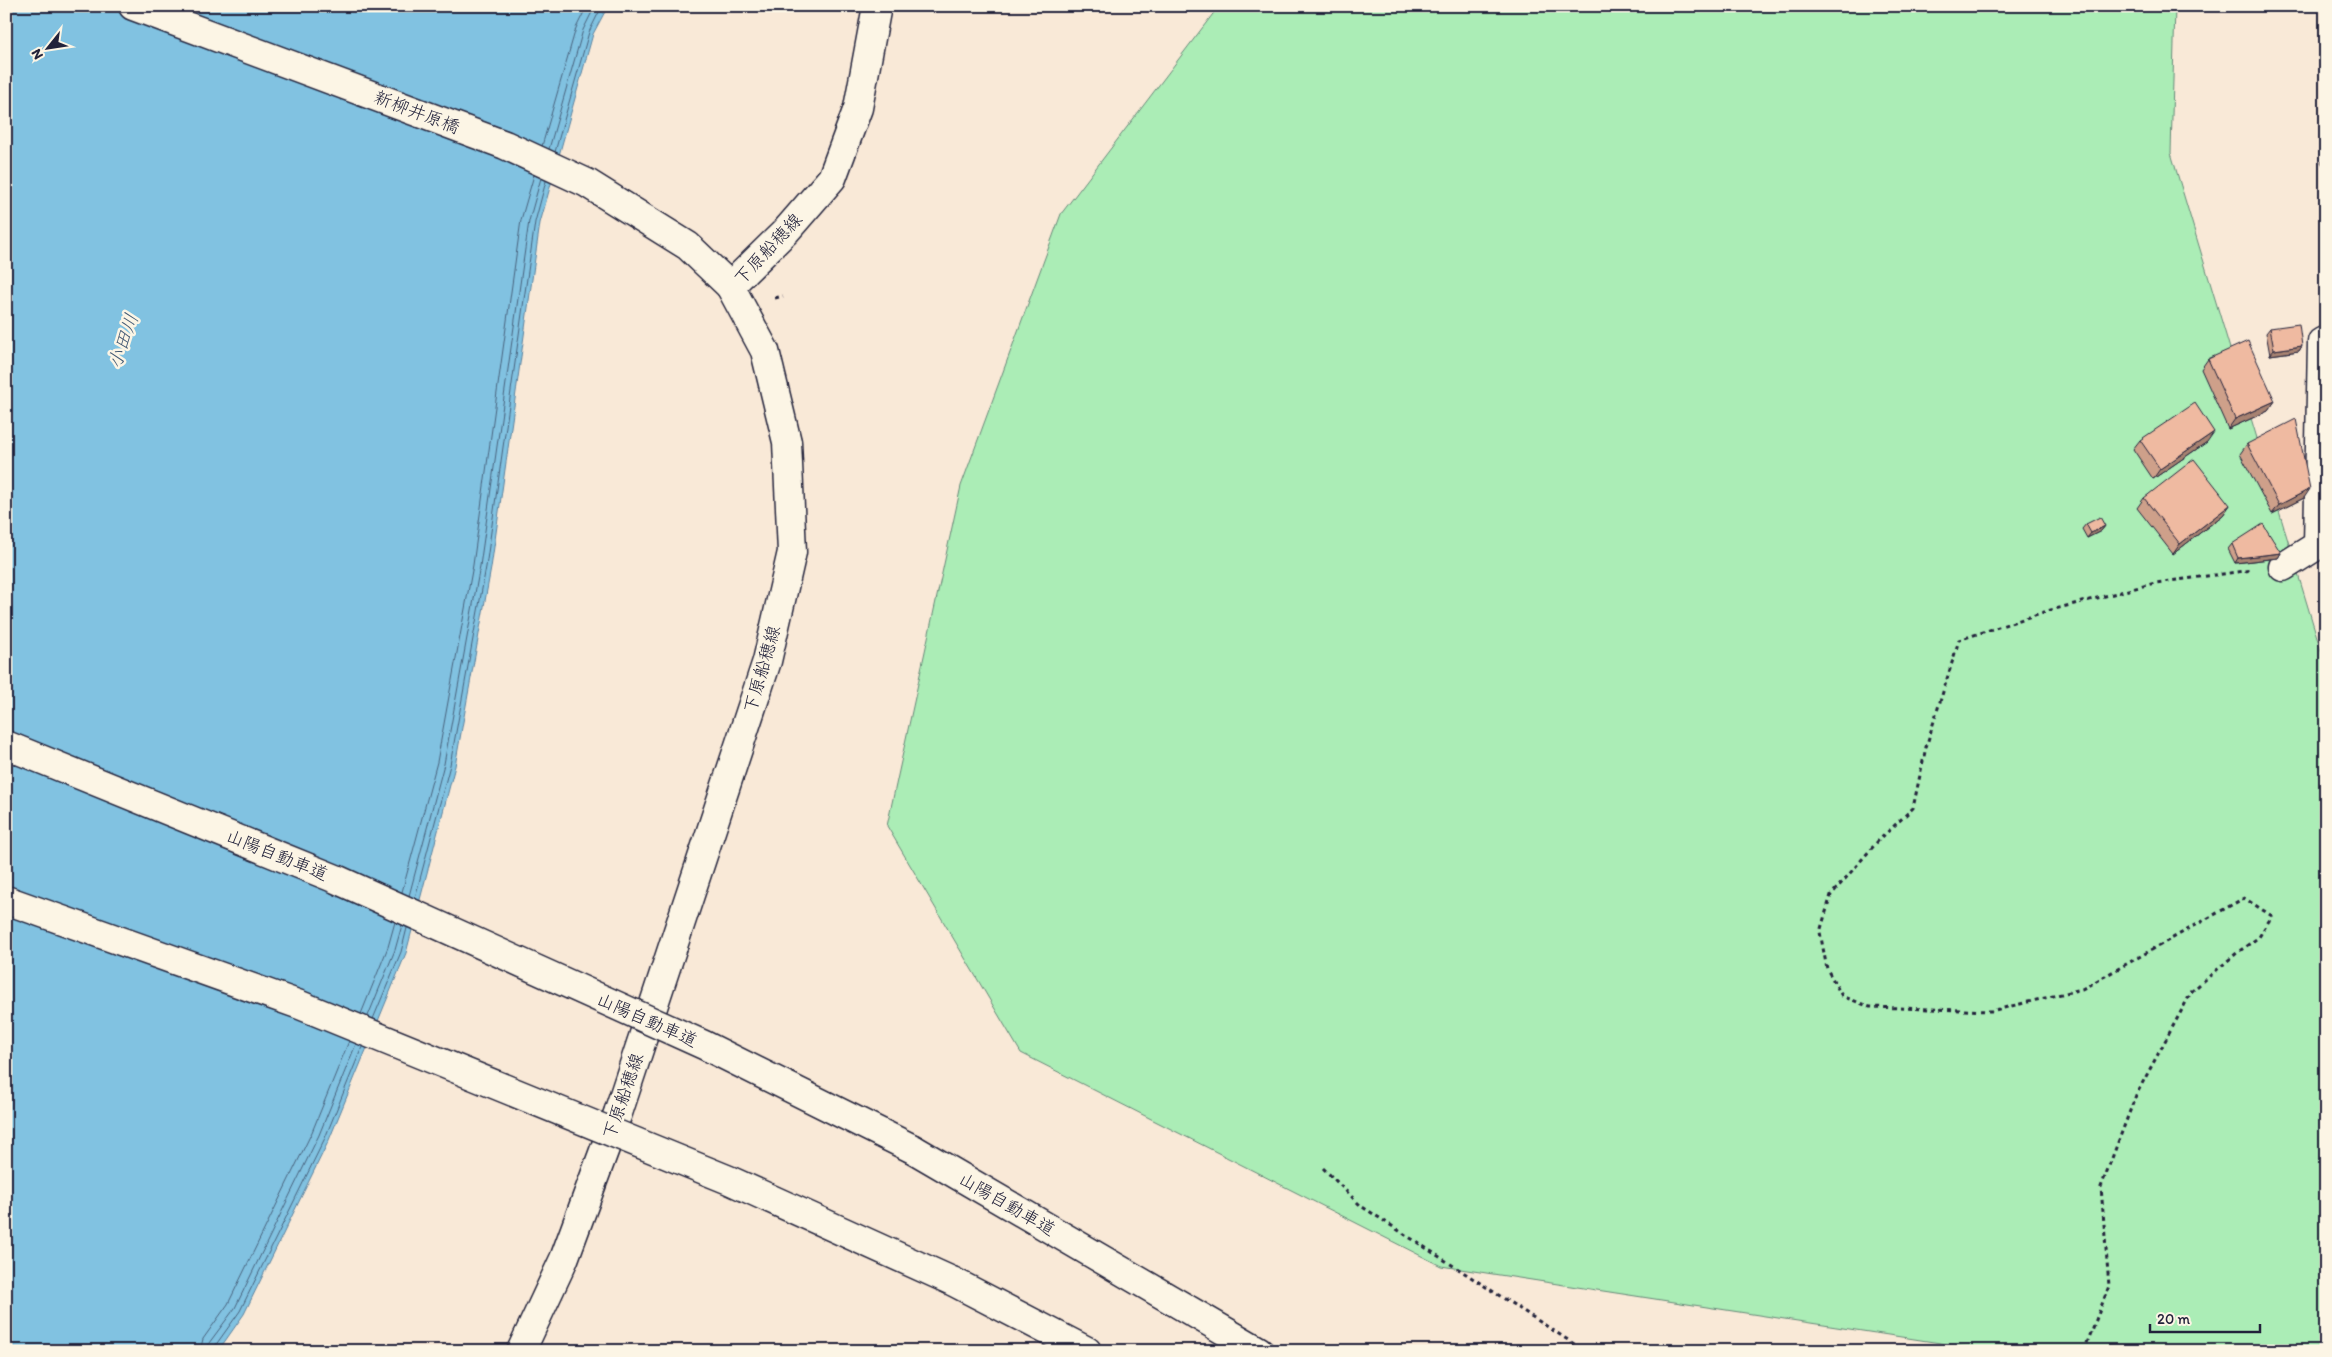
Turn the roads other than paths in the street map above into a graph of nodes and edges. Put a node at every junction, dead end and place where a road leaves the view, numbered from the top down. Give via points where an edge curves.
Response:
1 (133, 6) edge
2 (877, 6) edge
3 (730, 286) junction
4 (2326, 340) edge
5 (2283, 567) road end
6 (6, 745) edge
7 (6, 900) edge
8 (521, 1351) edge
9 (1087, 1351) edge
10 (1259, 1351) edge

1 - 3 main road, 新柳井原橋 via 505,145 587,183 688,246
2 - 3 main road, 下原船穂線 via 858,108 832,178 786,231
3 - 8 main road, 下原船穂線 via 764,351 787,442 792,552 767,661 618,1113 564,1259
4 - 5 main road via 2322,342 2318,546
6 - 10 main road, 山陽自動車道, bridge via 345,883 704,1045 912,1149
7 - 9 main road, bridge via 300,1005 729,1180 952,1281

